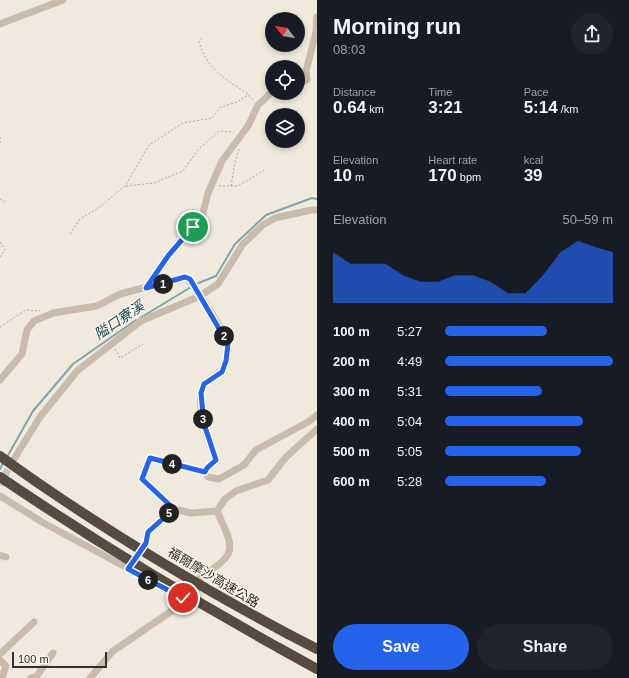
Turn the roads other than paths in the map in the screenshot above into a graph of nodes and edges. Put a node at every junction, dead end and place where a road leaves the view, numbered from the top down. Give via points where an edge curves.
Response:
1 (63, 0) edge
2 (317, 17) edge
3 (0, 24) edge
4 (305, 80) edge
5 (265, 98) edge
6 (317, 210) edge
7 (146, 288) junction
8 (198, 293) junction
9 (0, 380) edge
10 (317, 415) edge
11 (317, 429) edge
12 (0, 456) edge
13 (14, 459) tunnel mouth
14 (205, 472) junction
15 (0, 477) edge
16 (0, 496) edge
17 (174, 509) junction
18 (217, 511) junction
19 (128, 569) junction
20 (200, 579) tunnel mouth
21 (34, 622) dead end
22 (317, 649) edge
23 (53, 653) dead end
24 (0, 654) edge
25 (0, 660) edge
26 (317, 669) edge
27 (5, 677) edge
28 (31, 678) edge
29 (90, 678) edge

1 - 3 lane
2 - 4 lane
5 - 7 lane via 258,105 240,137 222,161 211,185 202,217 168,256
6 - 8 lane via 275,218 263,225 243,244 218,284
7 - 8 lane via 185,277 192,282
7 - 9 lane via 120,294 97,306 53,313 34,321 27,330 22,354
8 - 13 lane via 141,320 77,371 40,417
8 - 14 lane via 228,344 222,372 204,384 201,393 204,424 216,460
10 - 14 lane via 256,450 244,465 218,479 208,477
11 - 18 lane via 286,457 268,480 236,491 225,499
12 - 22 highway, 福爾摩沙高速公路, bridge via 66,501 212,592
14 - 17 lane via 150,458 142,479
15 - 26 highway, bridge via 56,515 210,610
16 - 19 lane
17 - 18 lane via 191,513
17 - 19 lane via 148,532 146,543
18 - 20 lane via 230,541 230,551 224,561
19 - 29 lane via 183,598 176,608 113,651
21 - 24 lane
23 - 28 lane via 36,677
25 - 27 lane via 6,666

